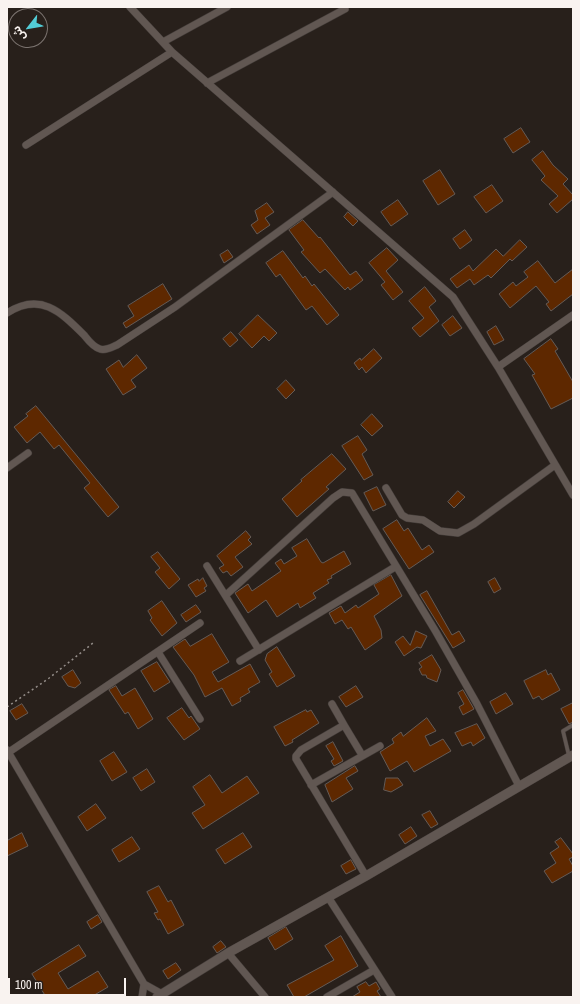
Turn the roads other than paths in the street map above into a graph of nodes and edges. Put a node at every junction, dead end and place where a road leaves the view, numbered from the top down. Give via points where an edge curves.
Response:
1 (130, 7) edge
2 (228, 7) edge
3 (344, 7) edge
4 (162, 42) junction
5 (172, 52) junction
6 (208, 82) junction
7 (26, 145) dead end
8 (333, 192) junction
9 (7, 313) edge
10 (573, 315) edge
11 (498, 367) junction
12 (28, 453) dead end
13 (555, 465) junction
14 (7, 468) edge
15 (386, 488) dead end
16 (573, 495) edge
17 (207, 566) dead end
18 (394, 567) junction
19 (226, 595) junction
20 (200, 623) dead end
21 (259, 650) junction
22 (158, 652) junction
23 (240, 661) dead end
24 (332, 704) dead end
25 (200, 719) dead end
26 (344, 725) junction
27 (573, 725) edge
28 (380, 746) dead end
29 (8, 751) edge
30 (362, 755) junction
31 (571, 756) edge
32 (311, 785) junction
33 (519, 786) junction
34 (366, 876) junction
35 (328, 897) junction
36 (228, 953) junction
37 (374, 970) junction
38 (144, 984) junction
39 (159, 996) edge
40 (142, 997) edge
41 (265, 997) edge
42 (327, 997) edge
43 (392, 997) edge

1 - 4 street
2 - 4 street
3 - 6 street via 345,9
4 - 5 street
5 - 6 street
5 - 7 street
6 - 8 street
8 - 9 street via 175,307 107,349 100,350 94,346 72,324 47,305 21,306
8 - 11 street via 453,297
10 - 11 street
11 - 13 street
12 - 14 street
13 - 15 street via 458,533 440,531 423,520 402,515
13 - 16 street
17 - 19 street
18 - 19 street via 356,498 347,491 333,498
18 - 21 street
18 - 33 street via 428,619 477,704
19 - 21 street
20 - 22 street
21 - 23 street
22 - 25 street
22 - 29 street
24 - 26 street
26 - 30 street
26 - 32 street via 298,752 296,759
27 - 31 lane via 563,731
28 - 30 street
29 - 38 street
30 - 32 street
31 - 33 main road
32 - 34 street
33 - 34 main road
34 - 35 main road
35 - 36 main road
35 - 37 street
36 - 39 main road
36 - 41 street
37 - 42 street
37 - 43 street
38 - 39 street
38 - 40 street

